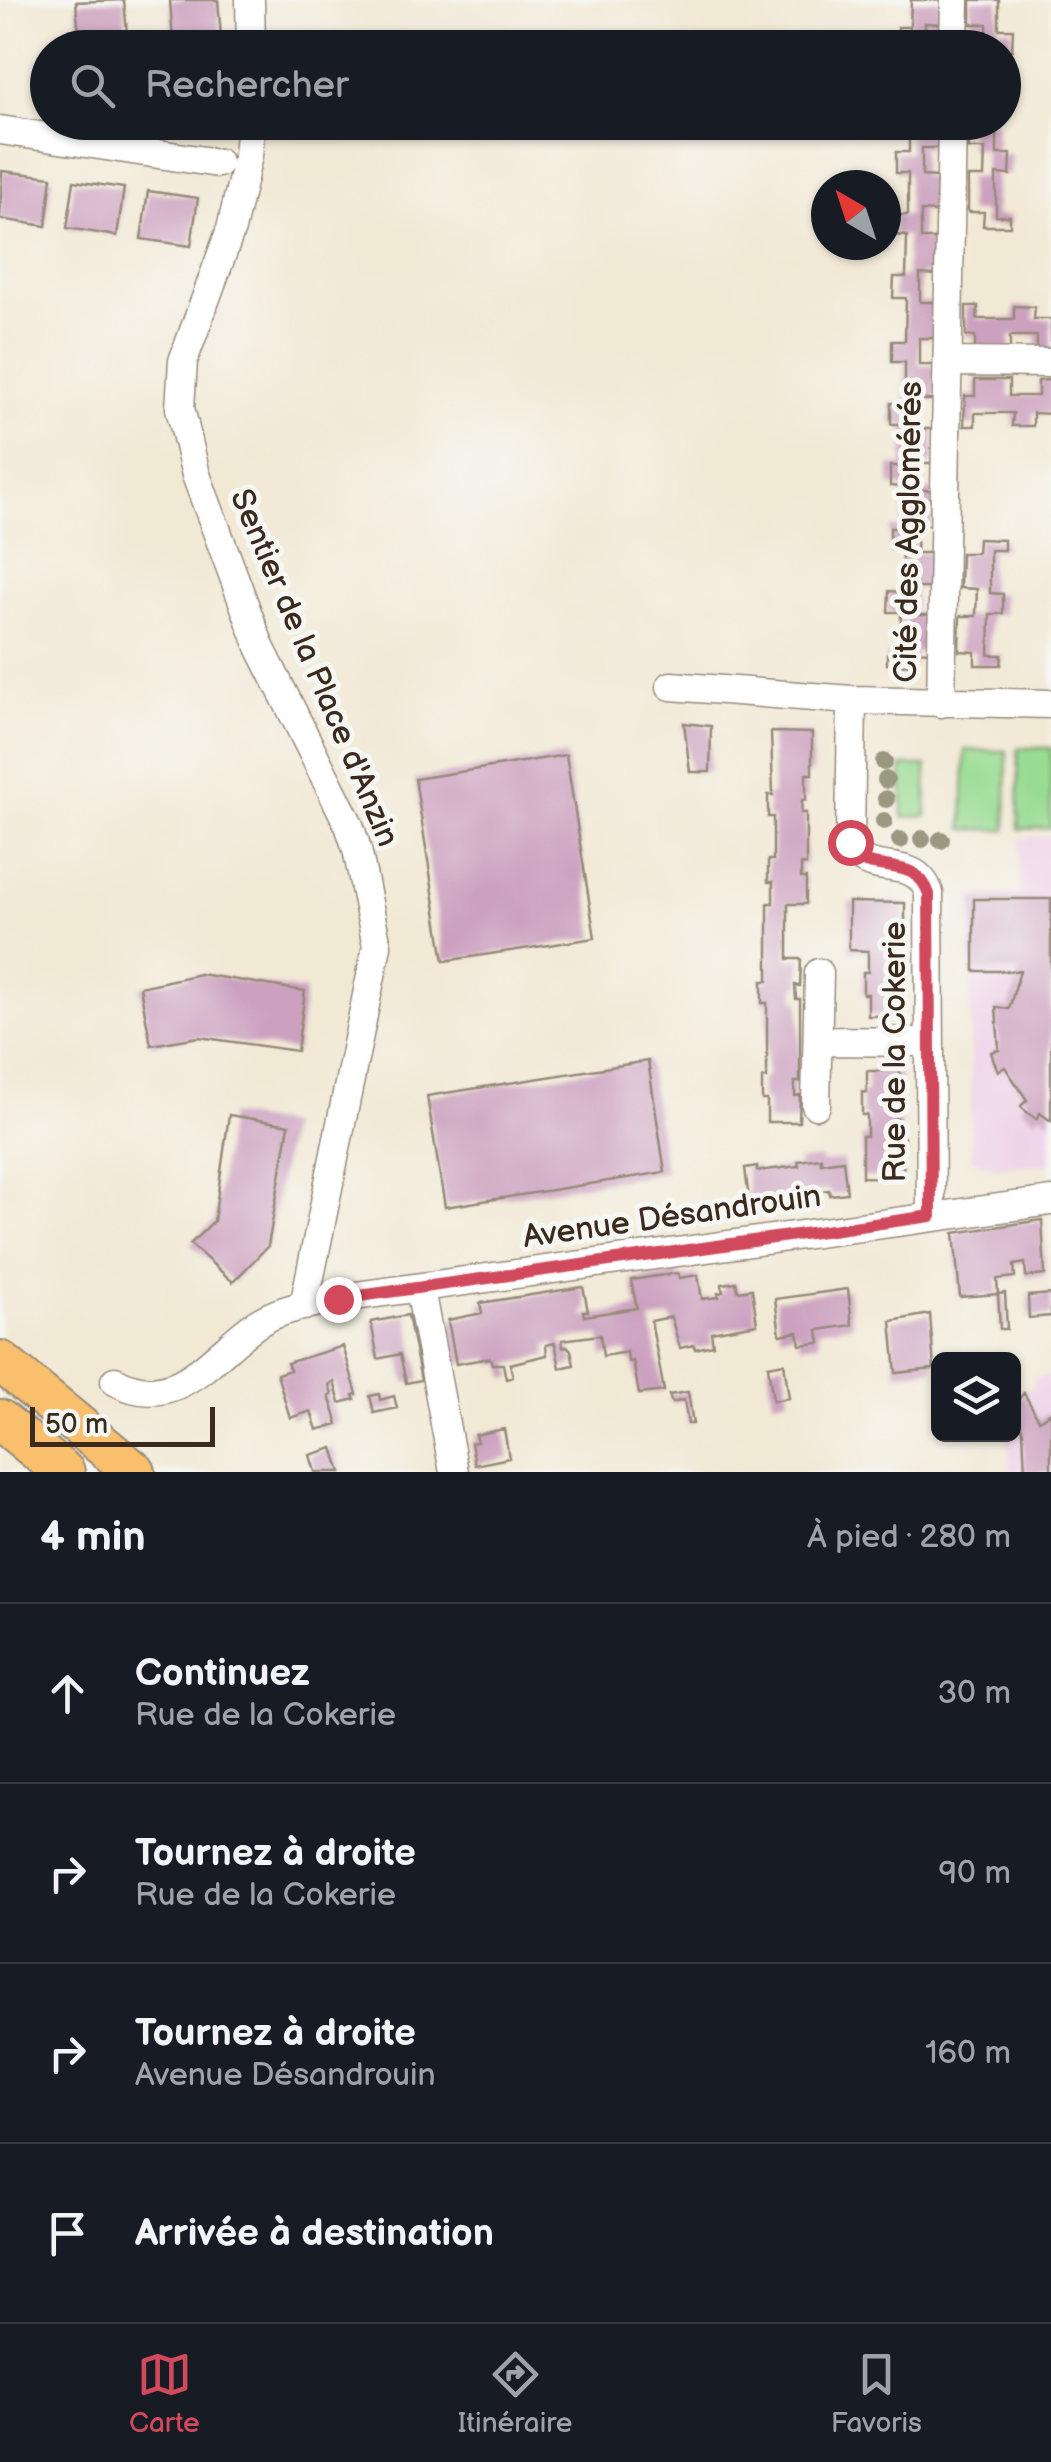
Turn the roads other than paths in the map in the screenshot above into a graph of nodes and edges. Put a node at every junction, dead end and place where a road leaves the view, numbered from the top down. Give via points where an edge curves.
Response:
1 (250, 0) edge
2 (954, 0) edge
3 (251, 30) edge
4 (954, 30) edge
5 (0, 114) edge
6 (1, 130) edge
7 (30, 134) edge
8 (67, 140) edge
9 (249, 140) edge
10 (952, 140) edge
11 (218, 163) dead end
12 (948, 362) junction
13 (1051, 363) edge
14 (671, 686) dead end
15 (852, 700) junction
16 (941, 702) junction
17 (1051, 704) edge
18 (819, 974) dead end
19 (818, 1042) junction
20 (929, 1042) junction
21 (816, 1105) dead end
22 (1051, 1201) edge
23 (931, 1216) junction
24 (420, 1289) junction
25 (304, 1306) junction
26 (0, 1361) edge
27 (115, 1381) dead end
28 (0, 1420) edge
29 (64, 1472) edge
30 (135, 1472) edge
31 (454, 1472) edge

1 - 3 street
2 - 4 street
5 - 6 street
6 - 7 street
8 - 11 street
9 - 25 street, Sentier de la Place d'Anzin via 231,229 184,362 180,408 196,475 260,647 357,849 378,946
10 - 12 street, Cité des Agglomérés
12 - 13 street, Cité des Agglomérés
12 - 16 street, Cité des Agglomérés
14 - 15 street
15 - 16 street
15 - 20 street, Rue de la Cokerie via 850,842 865,862 914,872 929,894
16 - 17 street
18 - 19 street
19 - 20 street
19 - 21 street
20 - 23 street, Rue de la Cokerie
22 - 23 street, Avenue Désandrouin
23 - 24 street, Avenue Désandrouin
24 - 25 street, Avenue Désandrouin
24 - 31 street
25 - 27 street, Avenue Désandrouin via 255,1324 182,1383 151,1390
26 - 30 highway
28 - 29 highway

